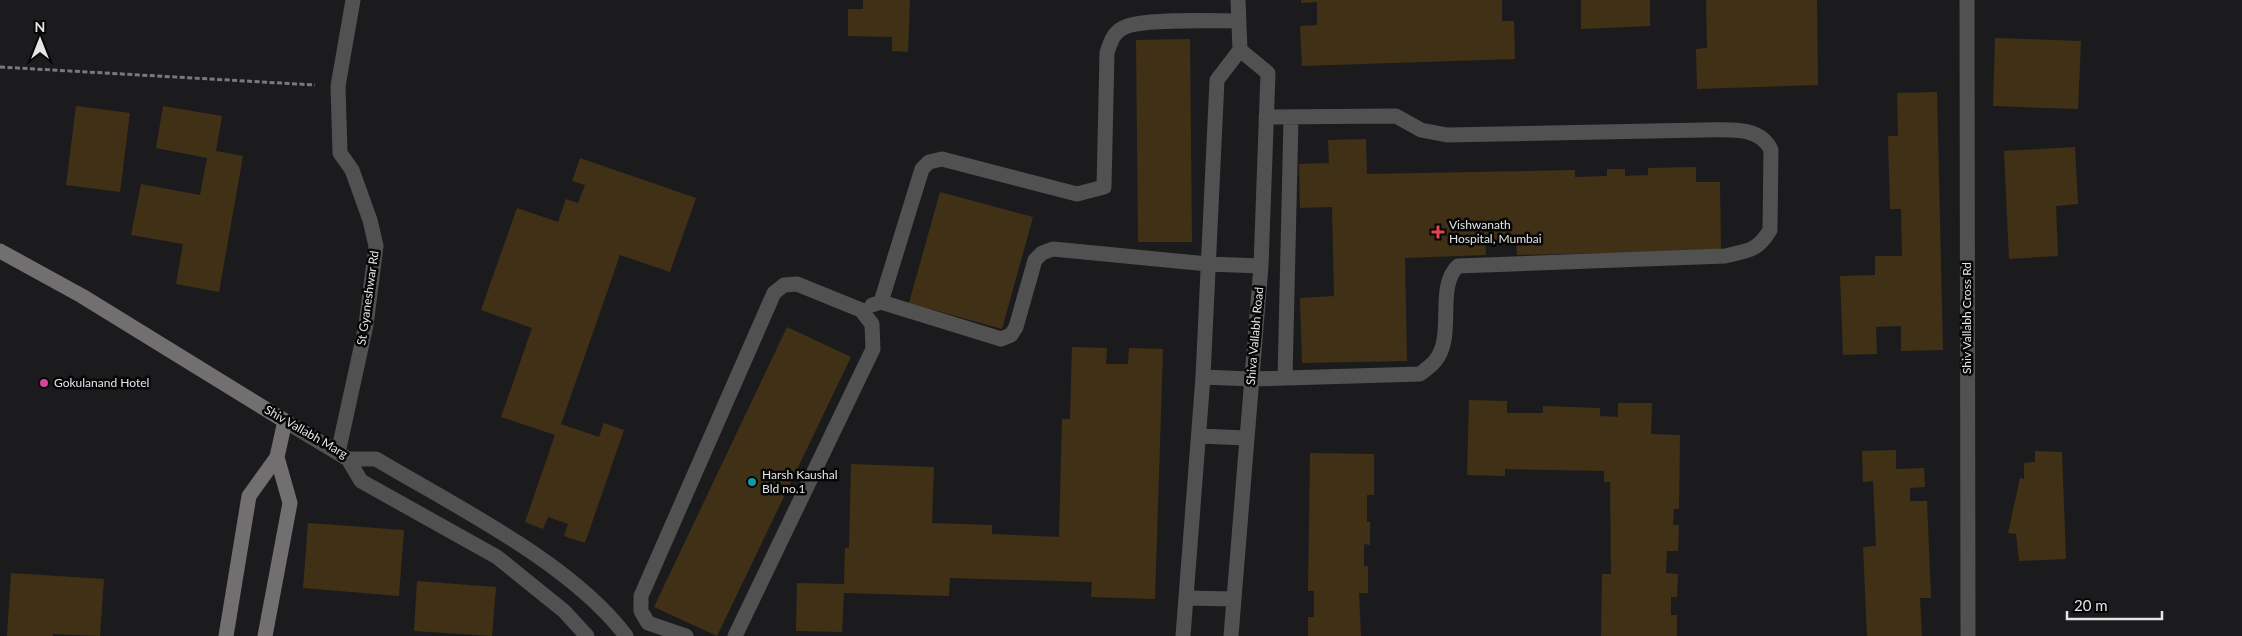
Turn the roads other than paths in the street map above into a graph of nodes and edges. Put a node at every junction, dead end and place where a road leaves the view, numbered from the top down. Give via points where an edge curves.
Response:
1 (353, 0) edge
2 (1238, 0) edge
3 (1967, 0) edge
4 (1239, 21) junction
5 (1240, 50) junction
6 (1266, 118) junction
7 (1291, 118) junction
8 (0, 251) edge
9 (1208, 264) junction
10 (1261, 266) junction
11 (881, 302) junction
12 (861, 310) junction
13 (1203, 376) junction
14 (1285, 378) junction
15 (1251, 379) junction
16 (285, 421) junction
17 (1199, 436) junction
18 (1246, 438) junction
19 (343, 456) junction
20 (277, 457) junction
21 (1186, 598) junction
22 (1234, 599) junction
23 (226, 636) edge
24 (265, 636) edge
25 (587, 636) edge
26 (626, 636) edge
27 (686, 636) edge
28 (735, 636) edge
29 (1183, 636) edge
30 (1231, 636) edge
31 (1968, 636) edge

1 - 19 street, St Gyaneshwar Rd via 338,86 340,153 352,170 376,246 366,326
2 - 4 street
3 - 31 street, Shiv Vallabh Cross Rd
4 - 5 street
4 - 11 street via 1150,22 1123,28 1110,40 1104,187 1077,194 942,159 929,162 922,169
5 - 6 street, Shiva Vallabh Road via 1268,73
5 - 9 street via 1217,80
6 - 7 street
6 - 10 street, Shiva Vallabh Road
7 - 14 street
7 - 14 street via 1396,116 1421,130 1447,135 1703,130 1756,134 1768,142 1771,150 1770,230 1754,249 1725,256 1458,266 1448,284 1443,345 1436,361 1420,374
8 - 16 street, Shiv Vallabh Marg via 82,296
9 - 10 street
9 - 11 street via 1053,249 1035,260 1016,326 1011,336 1001,339
9 - 13 street
10 - 15 street, Shiva Vallabh Road
11 - 12 street
12 - 27 street via 797,284 784,285 774,293 641,596 641,611 648,623
12 - 28 street via 872,324 873,349
13 - 15 street
13 - 17 street
14 - 15 street
15 - 18 street, Shiva Vallabh Road
16 - 19 street, Shiv Vallabh Marg
16 - 20 street
17 - 18 street
17 - 21 street
18 - 22 street, Shiva Vallabh Road
19 - 25 street via 361,481 497,557 564,611
19 - 26 street, Shiv Vallabh Marg via 376,459 531,551 604,609
20 - 23 street via 249,496
20 - 24 street via 290,503
21 - 22 street
21 - 29 street
22 - 30 street, Shiva Vallabh Road

